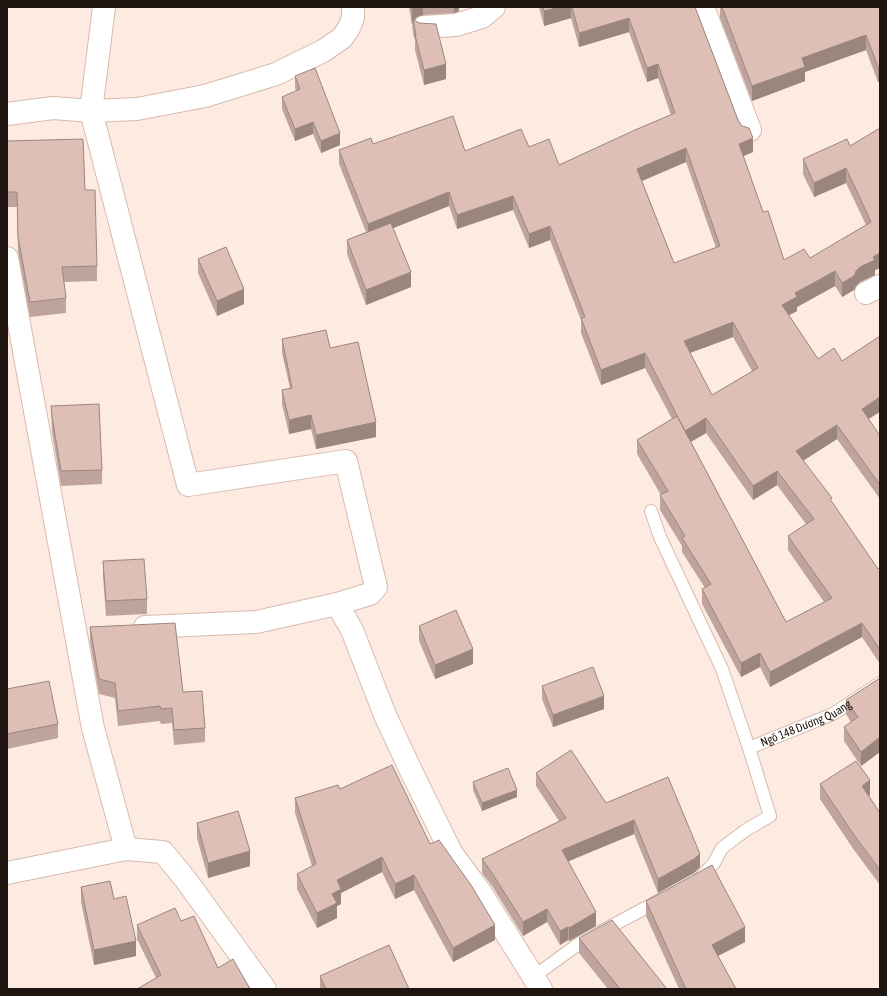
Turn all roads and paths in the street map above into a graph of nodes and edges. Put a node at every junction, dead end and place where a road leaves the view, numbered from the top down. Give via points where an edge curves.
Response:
1 (104, 7) edge
2 (353, 7) edge
3 (494, 7) edge
4 (703, 7) edge
5 (424, 27) edge
6 (91, 111) junction
7 (7, 114) edge
8 (750, 130) edge
9 (7, 258) edge
10 (651, 511) dead end
11 (338, 604) junction
12 (122, 628) edge
13 (98, 629) edge
14 (74, 630) junction
15 (880, 683) edge
16 (749, 748) junction
17 (126, 849) junction
18 (7, 873) edge
19 (693, 882) edge
20 (668, 896) edge
21 (537, 983) edge
22 (265, 989) edge

1 - 6 street
2 - 6 street via 353,18 342,38 323,51 276,74 205,96 137,110
3 - 5 street via 482,17 456,25
4 - 8 street
6 - 7 street via 53,108
6 - 11 street via 188,485 346,461 376,587 370,594
9 - 14 street
10 - 16 lane via 660,537 722,670
11 - 12 street via 256,622
11 - 21 street via 352,630 385,715 452,854 481,893
13 - 14 street
14 - 17 street via 93,728
15 - 16 lane, Ngõ 148 Dương Quang via 833,714
16 - 19 lane via 770,816 722,848 714,862
17 - 18 street
17 - 22 street via 163,852
20 - 21 lane via 580,942

